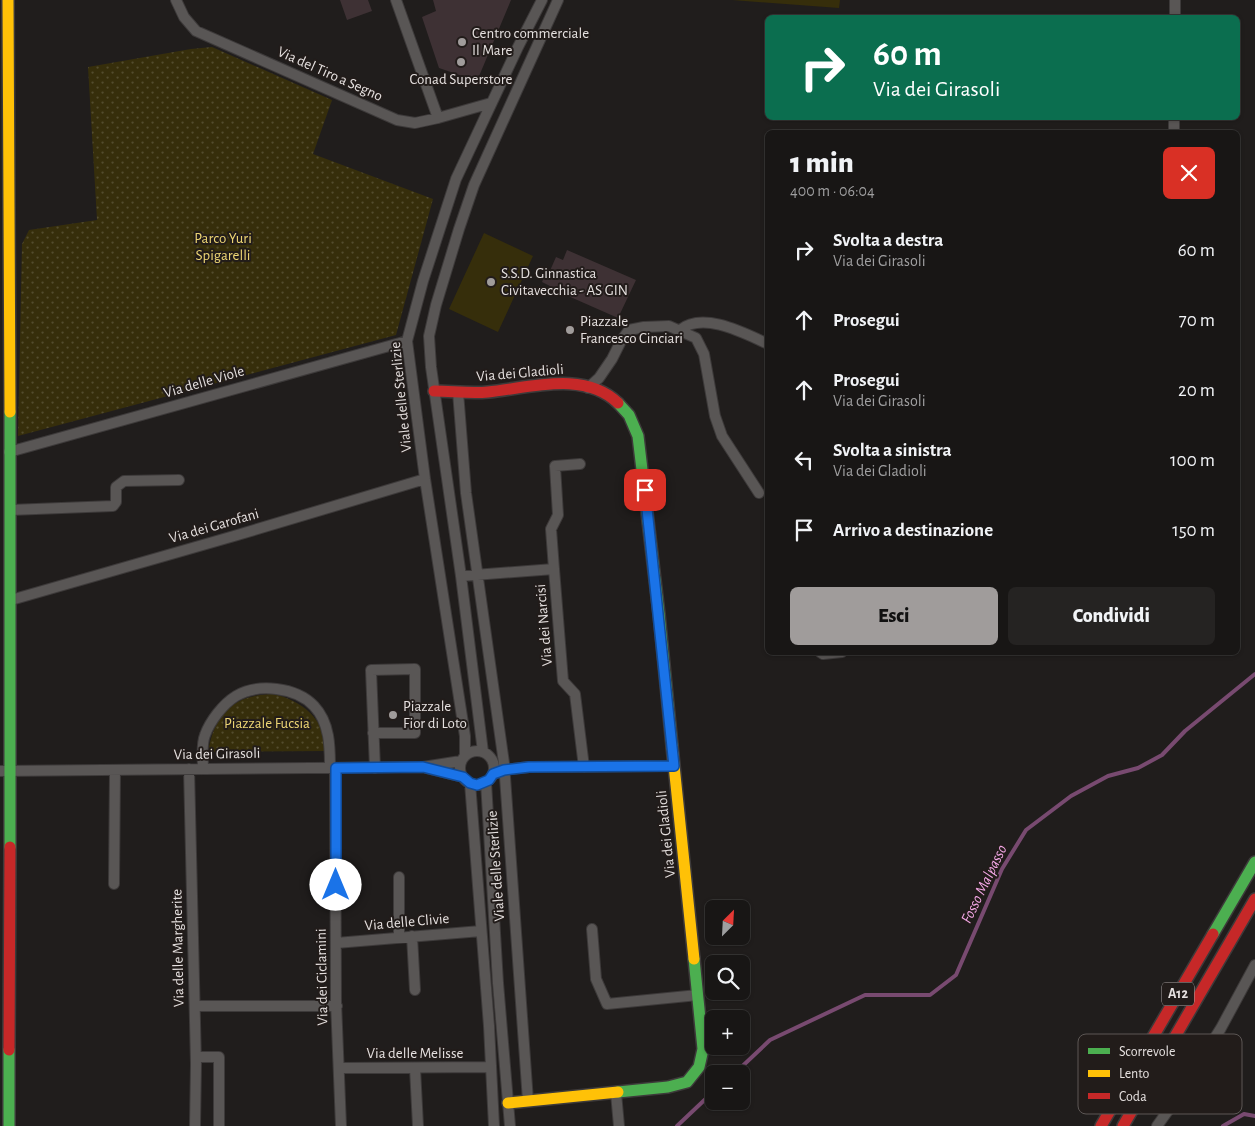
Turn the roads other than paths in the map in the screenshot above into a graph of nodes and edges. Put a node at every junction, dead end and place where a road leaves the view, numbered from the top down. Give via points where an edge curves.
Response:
1 (8, 0) edge
2 (176, 0) edge
3 (396, 0) edge
4 (542, 0) edge
5 (558, 0) edge
6 (1175, 0) edge
7 (1175, 15) edge
8 (491, 103) junction
9 (438, 118) junction
10 (4, 135) edge
11 (680, 330) junction
12 (4, 332) edge
13 (407, 341) junction
14 (765, 343) edge
15 (588, 388) junction
16 (434, 391) junction
17 (458, 392) junction
18 (9, 452) junction
19 (580, 464) dead end
20 (425, 479) junction
21 (179, 480) dead end
22 (759, 493) dead end
23 (10, 510) junction
24 (5, 541) edge
25 (554, 569) junction
26 (477, 575) junction
27 (461, 576) junction
28 (11, 600) junction
29 (374, 734) junction
30 (483, 752) junction
31 (463, 758) junction
32 (492, 760) junction
33 (674, 766) junction
34 (423, 767) junction
35 (504, 767) junction
36 (584, 767) junction
37 (333, 768) junction
38 (374, 768) junction
39 (203, 769) junction
40 (115, 770) junction
41 (189, 770) junction
42 (5, 771) edge
43 (489, 778) junction
44 (466, 780) junction
45 (1255, 862) edge
46 (399, 877) dead end
47 (114, 884) dead end
48 (1255, 899) edge
49 (592, 929) dead end
50 (481, 931) junction
51 (412, 936) junction
52 (399, 937) junction
53 (336, 943) junction
54 (1255, 965) edge
55 (416, 990) dead end
56 (698, 995) junction
57 (195, 1006) junction
58 (336, 1006) junction
59 (1155, 1034) edge
60 (1176, 1034) edge
61 (1217, 1034) edge
62 (196, 1058) junction
63 (491, 1067) junction
64 (339, 1068) junction
65 (416, 1068) junction
66 (616, 1092) junction
67 (528, 1101) junction
68 (508, 1103) junction
69 (1108, 1114) edge
70 (1130, 1114) edge
71 (1166, 1114) edge
72 (9, 1126) edge
73 (195, 1126) edge
74 (219, 1126) edge
75 (341, 1126) edge
76 (418, 1126) edge
77 (494, 1126) edge
78 (510, 1126) edge
79 (619, 1126) edge
80 (1101, 1126) edge
81 (1123, 1126) edge
82 (1157, 1126) edge

1 - 10 main road
2 - 9 street, Via del Tiro a Segno via 196,31 397,120 415,123
3 - 9 street
4 - 8 street, Viale delle Sterlizie
5 - 16 street via 474,185 459,229 429,336
6 - 7 street
8 - 9 street, Via del Tiro a Segno
8 - 13 street, Viale delle Sterlizie via 446,206
10 - 12 main road
11 - 14 street via 687,323 703,322 723,325
11 - 15 street via 669,326 629,330 599,378
11 - 22 street via 696,338 704,354 715,416 722,436
12 - 18 main road
13 - 18 street, Via delle Viole
13 - 20 street, Viale delle Sterlizie
15 - 17 main road, Via dei Gladioli via 573,384 543,384 486,392
15 - 33 main road, Via dei Gladioli via 618,402 629,414 638,436
16 - 17 main road, Via dei Gladioli
16 - 27 street
17 - 26 street, Viale delle Sterlizie
18 - 23 main road
19 - 25 street via 555,466 558,515 551,529
20 - 28 street, Via dei Garofani
20 - 31 street, Viale delle Sterlizie via 465,736
21 - 23 street via 124,481 116,487 113,506
23 - 24 main road
24 - 28 main road
25 - 26 street, Via dei Narcisi
25 - 36 street, Via dei Narcisi via 563,681 575,694
26 - 27 street, Via dei Narcisi
26 - 35 street, Viale delle Sterlizie
27 - 30 street
28 - 42 main road
29 - 29 street via 371,670 415,669 415,733
29 - 38 street
30 - 31 street via 470,752
30 - 32 street
31 - 34 street, Via dei Girasoli
31 - 44 street via 460,767
32 - 35 street
32 - 43 street via 494,768
33 - 36 street
33 - 56 main road, Via dei Gladioli
34 - 38 street, Via dei Girasoli
34 - 44 street, Via dei Girasoli
35 - 36 street
35 - 43 street
35 - 67 street, Viale delle Sterlizie
37 - 38 street, Via dei Girasoli
37 - 39 street, Via dei Girasoli
37 - 39 street via 326,727 314,706 299,695 284,690 251,689 235,696 214,719 205,735
37 - 53 street, Via dei Ciclamini
39 - 41 street, Via dei Girasoli
40 - 41 street, Via dei Girasoli
40 - 42 street, Via dei Girasoli
40 - 47 street
41 - 57 street, Via delle Margherite
42 - 72 main road
43 - 44 street via 477,785
43 - 68 street, Viale delle Sterlizie
44 - 50 street, Viale delle Sterlizie
45 - 59 main road, A12
46 - 52 street
48 - 60 main road, A12
49 - 56 street via 596,979 607,1004
50 - 51 street, Via delle Clivie
50 - 63 street, Viale delle Sterlizie
51 - 52 street, Via delle Clivie
51 - 55 street
52 - 53 street, Via delle Clivie
53 - 58 street, Via dei Ciclamini
54 - 61 street
56 - 66 main road, Via dei Gladioli via 703,1049 699,1068 687,1082
57 - 58 street
57 - 62 street, Via delle Margherite
58 - 64 street, Via dei Ciclamini
62 - 73 street, Via delle Margherite
62 - 74 street via 218,1057
63 - 65 street, Via delle Melisse
63 - 77 street, Viale delle Sterlizie
64 - 65 street, Via delle Melisse
64 - 75 street, Via dei Ciclamini
65 - 76 street
66 - 67 main road, Via dei Gladioli
66 - 79 street
67 - 68 main road, Via dei Gladioli
68 - 78 street, Viale delle Sterlizie
69 - 80 main road, A12
70 - 81 main road, A12
71 - 82 street

